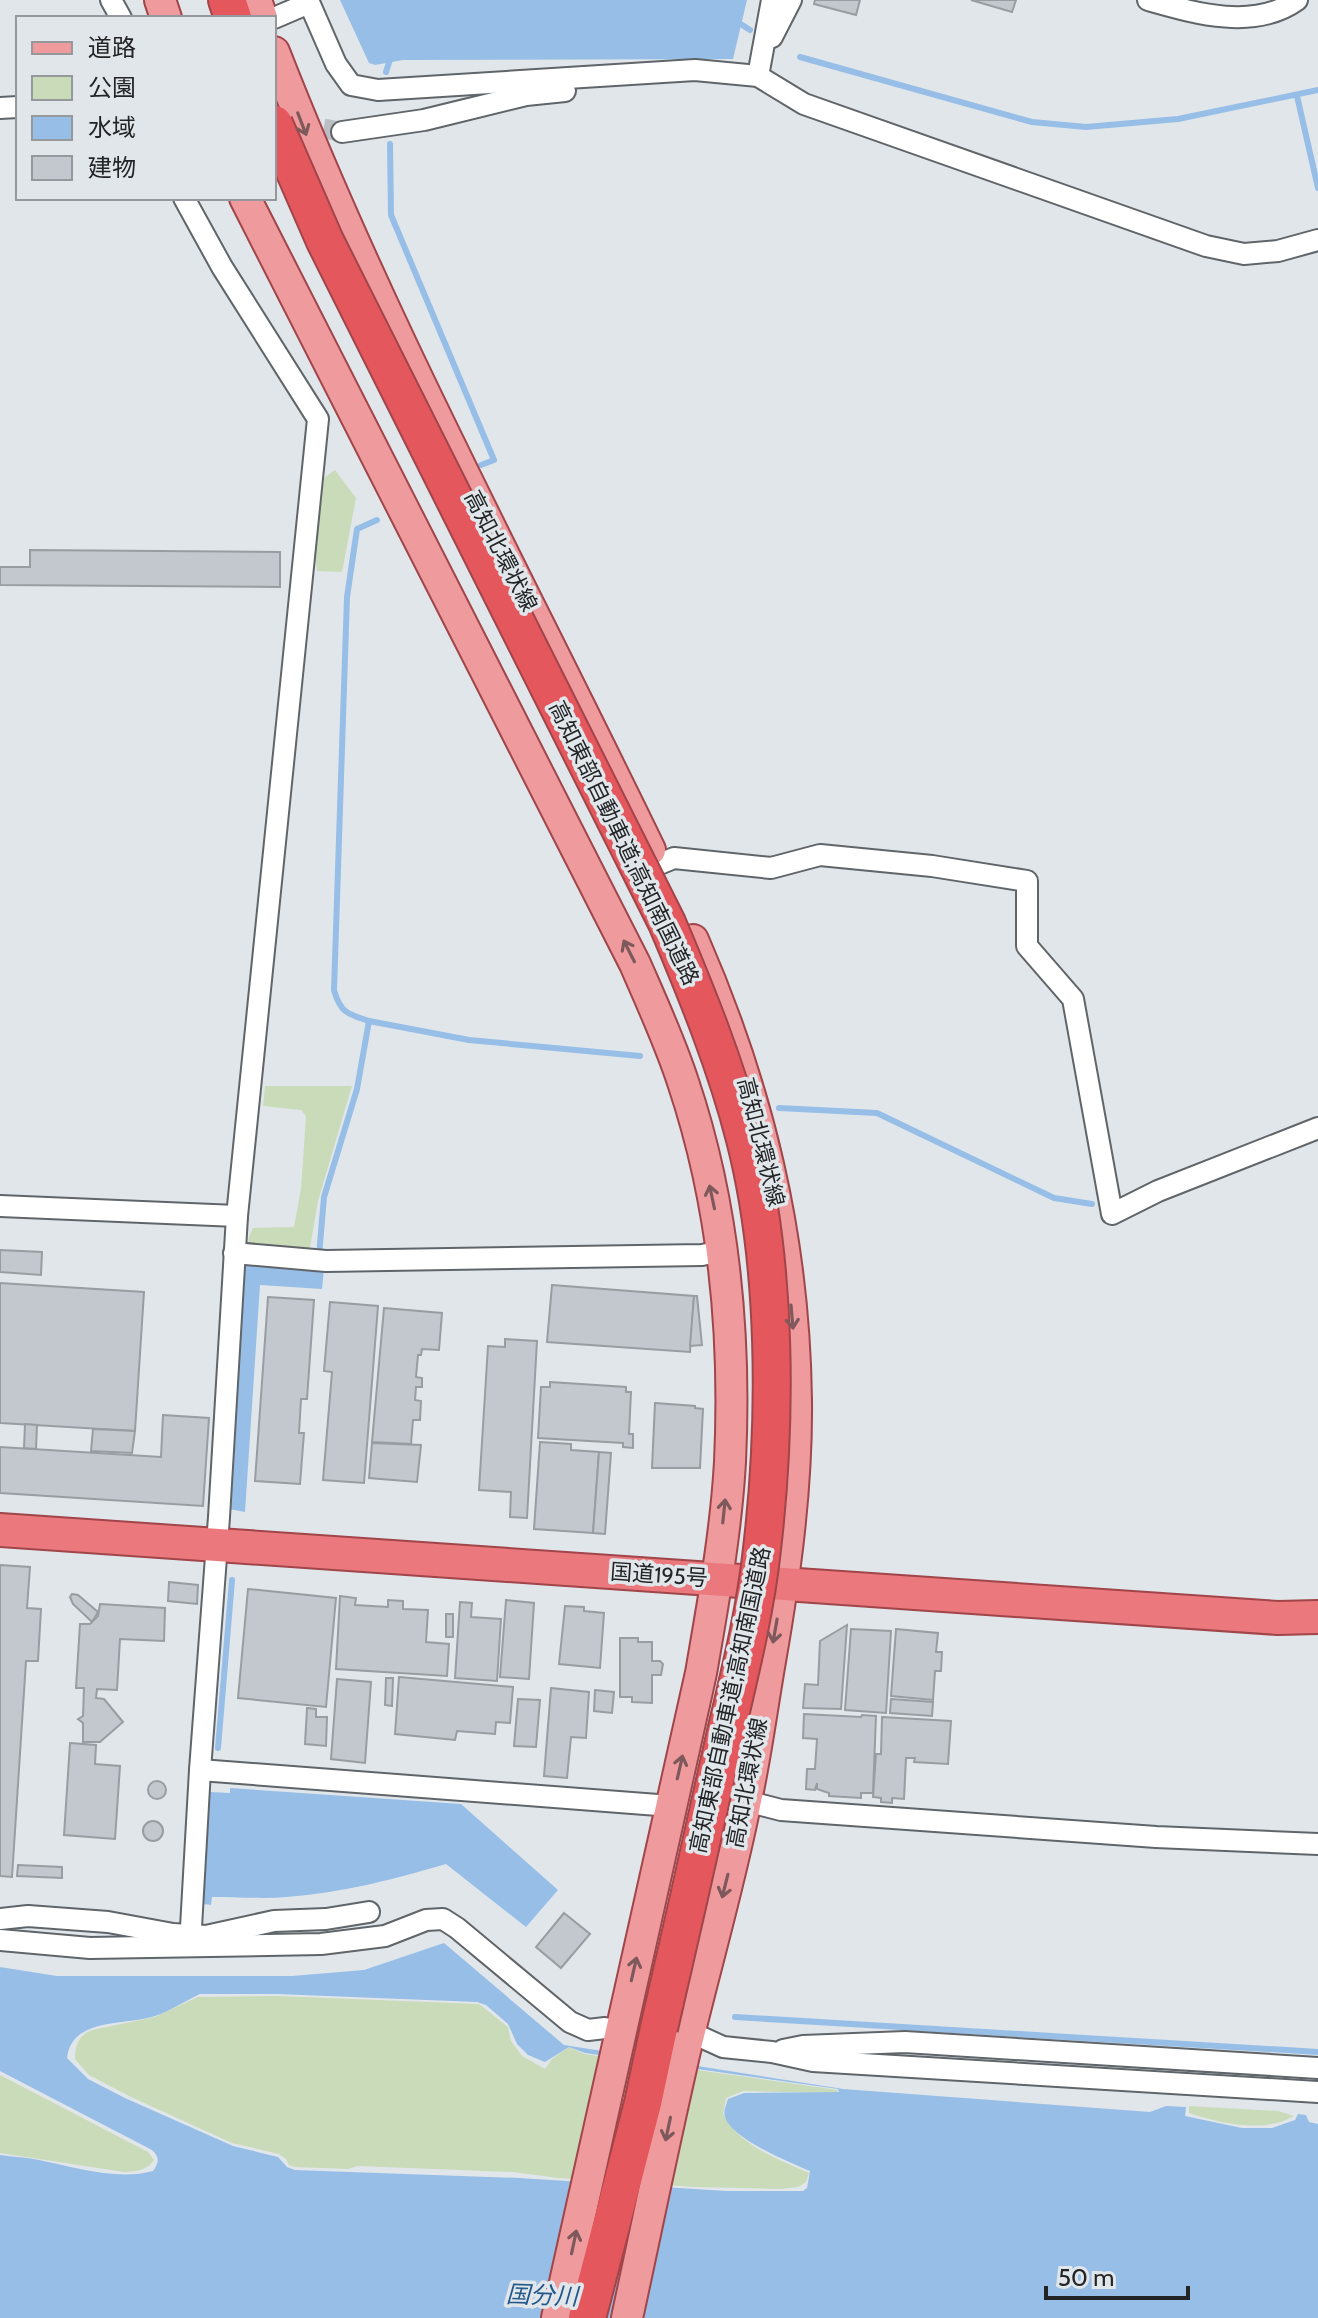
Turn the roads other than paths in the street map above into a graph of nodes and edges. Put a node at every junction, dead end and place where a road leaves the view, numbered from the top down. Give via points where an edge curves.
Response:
1 (772, 0) edge
2 (791, 0) edge
3 (1148, 0) edge
4 (1297, 0) edge
5 (308, 2) edge
6 (276, 17) edge
7 (763, 55) junction
8 (276, 57) edge
9 (695, 70) junction
10 (758, 76) junction
11 (276, 129) edge
12 (342, 132) tunnel mouth
13 (185, 200) edge
14 (246, 200) edge
15 (1318, 240) edge
16 (347, 397) junction
17 (318, 419) junction
18 (657, 865) junction
19 (1318, 1128) edge
20 (0, 1206) edge
21 (237, 1216) junction
22 (722, 1251) junction
23 (234, 1253) junction
24 (0, 1530) edge
25 (216, 1547) junction
26 (717, 1579) junction
27 (784, 1584) junction
28 (1318, 1617) edge
29 (200, 1770) junction
30 (746, 1801) junction
31 (671, 1806) junction
32 (1318, 1844) edge
33 (369, 1912) dead end
34 (0, 1919) edge
35 (0, 1940) edge
36 (190, 1940) junction
37 (620, 2032) junction
38 (678, 2038) junction
39 (772, 2052) junction
40 (1318, 2068) edge
41 (1318, 2092) edge
42 (557, 2318) edge
43 (587, 2318) edge
44 (599, 2318) edge
45 (627, 2318) edge

1 - 7 street
2 - 7 street
3 - 4 street via 1208,15 1255,17
5 - 6 street
5 - 9 street via 351,85 378,90
7 - 10 street
8 -> 18 main road, 高知北環状線 via 425,396
9 - 10 street
9 - 12 street via 632,84 526,95 424,120
10 - 15 street via 804,104 1206,246 1244,254
11 - 38 highway, 高知東部自動車道;高知南国道路, bridge via 325,241 667,923 727,1073 746,1142 769,1309 769,1471 762,1550
13 - 17 street
14 - 16 main road
16 - 17 street via 331,415
22 -> 16 main road via 683,1083 635,964
17 - 21 street
18 - 19 street via 674,858 771,868 820,855 1027,881 1027,946 1073,999 1112,1214
18 -> 27 main road, 高知北環状線 via 717,995 740,1060 782,1232 796,1401
20 - 21 street
21 - 23 street
22 - 23 street via 318,1260
26 -> 22 main road via 731,1407
23 - 25 street
24 - 25 highway, 国道195号
25 - 26 highway, 国道195号
25 - 29 street
26 - 27 highway, 国道195号
31 -> 26 main road
27 - 28 highway, 国道195号
27 -> 30 main road, 高知北環状線
29 - 31 street
29 - 36 street
30 - 32 street via 781,1810
30 -> 38 main road, 高知北環状線
37 -> 31 main road
33 - 36 street via 274,1921
34 - 36 street via 108,1922
35 - 36 street via 90,1948
36 - 37 street via 306,1945 358,1941 443,1919 570,2022 588,2030
42 -> 37 main road
38 - 39 street
38 - 43 highway via 643,2103
38 - 44 highway, 高知東部自動車道;高知南国道路
38 -> 45 main road, 高知北環状線
39 - 40 street via 905,2042
39 - 41 street via 813,2061

